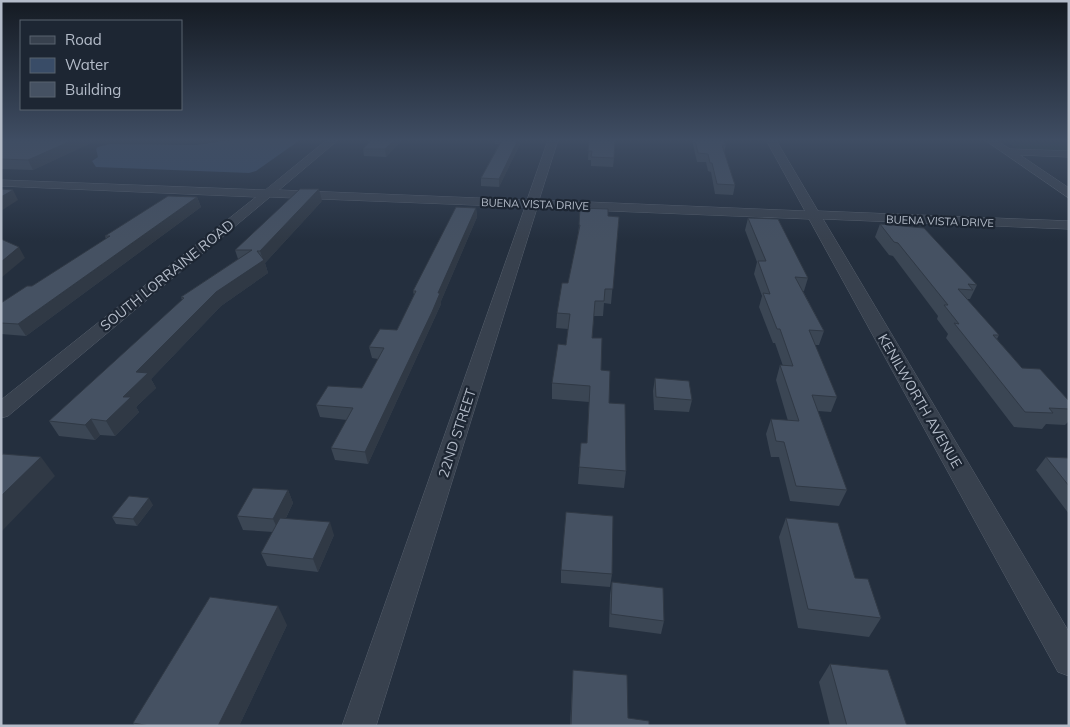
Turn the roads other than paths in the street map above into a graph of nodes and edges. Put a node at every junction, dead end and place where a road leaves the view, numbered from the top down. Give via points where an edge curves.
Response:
1 (291, 174) edge
2 (542, 174) edge
3 (790, 174) edge
4 (1040, 174) edge
5 (1, 183) edge
6 (268, 193) junction
7 (1069, 194) edge
8 (532, 204) junction
9 (814, 216) junction
10 (1069, 226) edge
11 (1, 411) edge
12 (1069, 661) edge
13 (359, 726) edge

1 - 6 street, SOUTH LORRAINE ROAD
2 - 8 street, 22ND STREET
3 - 9 street, KENILWORTH AVENUE
4 - 7 street
5 - 6 street, BUENA VISTA DRIVE
6 - 8 street, BUENA VISTA DRIVE
6 - 11 street, SOUTH LORRAINE ROAD
8 - 9 street, BUENA VISTA DRIVE
8 - 13 street, 22ND STREET
9 - 10 street, BUENA VISTA DRIVE
9 - 12 street, KENILWORTH AVENUE

